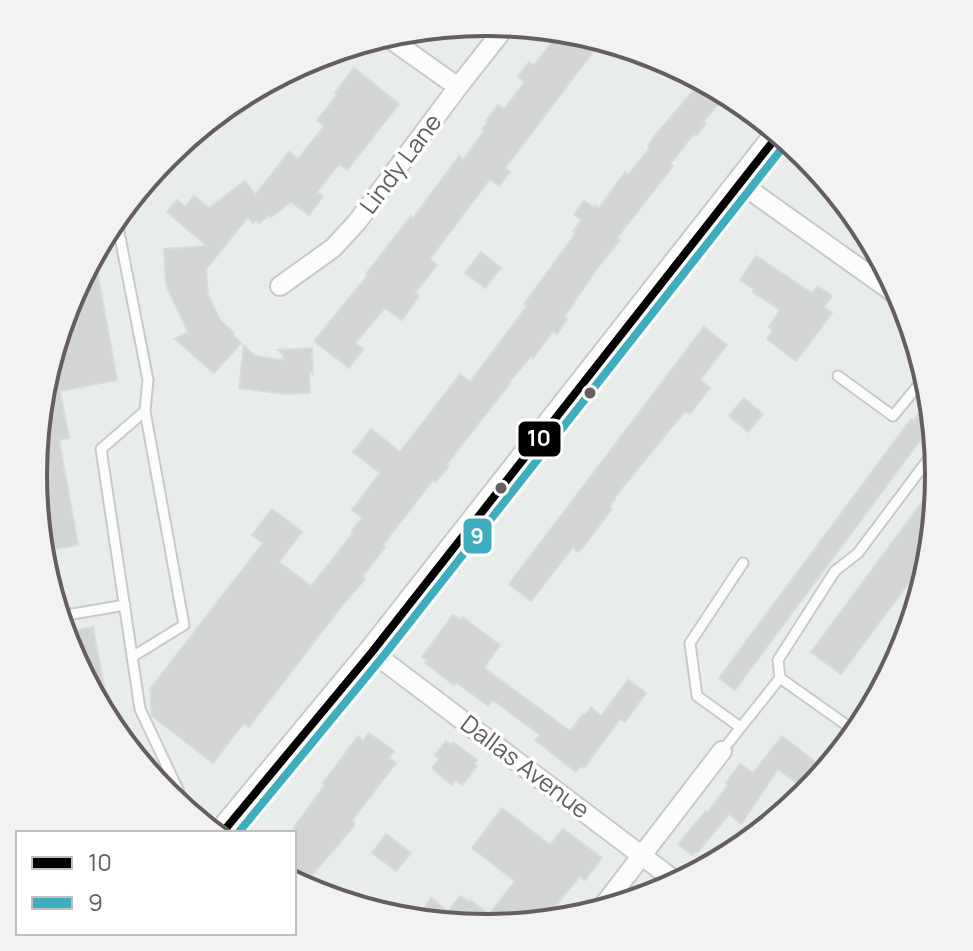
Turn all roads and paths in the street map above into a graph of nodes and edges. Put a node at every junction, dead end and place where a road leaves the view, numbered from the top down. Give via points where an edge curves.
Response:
1 (498, 36) edge
2 (398, 45) edge
3 (458, 87) junction
4 (772, 142) edge
5 (740, 183) junction
6 (119, 234) edge
7 (883, 285) edge
8 (280, 286) dead end
9 (838, 376) dead end
10 (917, 387) edge
11 (145, 411) junction
12 (926, 463) edge
13 (743, 563) dead end
14 (125, 605) junction
15 (69, 615) edge
16 (372, 652) junction
17 (132, 657) junction
18 (780, 678) junction
19 (848, 726) edge
20 (740, 727) junction
21 (722, 751) joint
22 (176, 786) edge
23 (225, 829) edge
24 (642, 856) junction
25 (668, 876) edge
26 (610, 897) edge

1 - 3 street, Lindy Lane
2 - 3 street
3 - 8 street, Lindy Lane via 357,222 333,248
4 - 5 main road
5 - 7 street
5 - 16 main road
6 - 11 lane via 148,380
9 - 10 lane via 893,416
11 - 14 lane via 101,449
11 - 17 lane via 184,625
12 - 18 lane via 858,553 835,571 778,660
13 - 20 lane via 690,643 697,696
14 - 15 lane
14 - 17 lane
16 - 23 main road
16 - 24 street, Dallas Avenue
17 - 22 lane via 140,709
18 - 19 lane
18 - 20 lane
20 - 21 lane
21 - 24 street
24 - 25 street, Dallas Avenue
24 - 26 street

